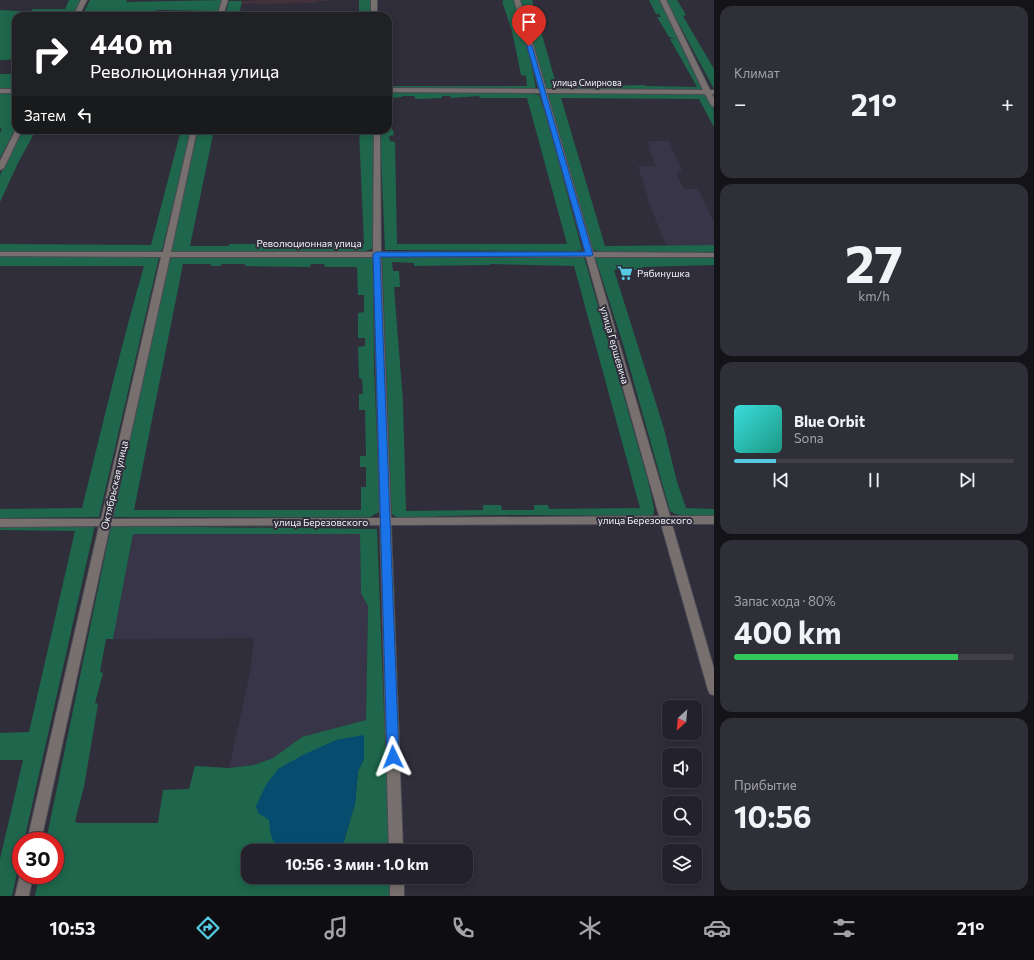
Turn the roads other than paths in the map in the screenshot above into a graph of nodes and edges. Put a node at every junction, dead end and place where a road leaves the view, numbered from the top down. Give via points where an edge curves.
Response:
1 (84, 0) edge
2 (225, 0) edge
3 (374, 0) edge
4 (516, 0) edge
5 (663, 0) edge
6 (78, 12) edge
7 (221, 12) edge
8 (374, 12) edge
9 (392, 90) edge
10 (0, 91) edge
11 (12, 91) edge
12 (542, 91) junction
13 (710, 92) edge
14 (714, 104) edge
15 (17, 134) edge
16 (193, 134) edge
17 (377, 134) edge
18 (0, 168) edge
19 (0, 254) edge
20 (166, 254) junction
21 (376, 254) junction
22 (589, 255) junction
23 (714, 255) edge
24 (666, 519) junction
25 (714, 520) edge
26 (105, 522) junction
27 (386, 522) junction
28 (0, 523) edge
29 (714, 690) edge
30 (36, 832) edge
31 (396, 844) edge
32 (24, 884) edge
33 (397, 884) edge
34 (22, 896) edge
35 (397, 896) edge

1 - 6 street
2 - 7 street
3 - 8 street
4 - 12 street, улица Гершевича
5 - 13 street
9 - 12 street, улица Смирнова
10 - 11 street
12 - 13 street, улица Смирнова
12 - 22 street, улица Гершевича
13 - 14 street
15 - 18 street
16 - 20 street, Октябрьская улица
17 - 21 street
19 - 20 street, Революционная улица
20 - 21 street, Революционная улица
20 - 26 street, Октябрьская улица
21 - 22 street, Революционная улица
21 - 27 street
22 - 23 street, Революционная улица
22 - 24 street, улица Гершевича
24 - 25 street, улица Березовского
24 - 27 street, улица Березовского
24 - 29 street, улица Гершевича
26 - 27 street, улица Березовского
26 - 28 street, улица Березовского
26 - 30 street, Октябрьская улица
27 - 31 street
32 - 34 street
33 - 35 street

